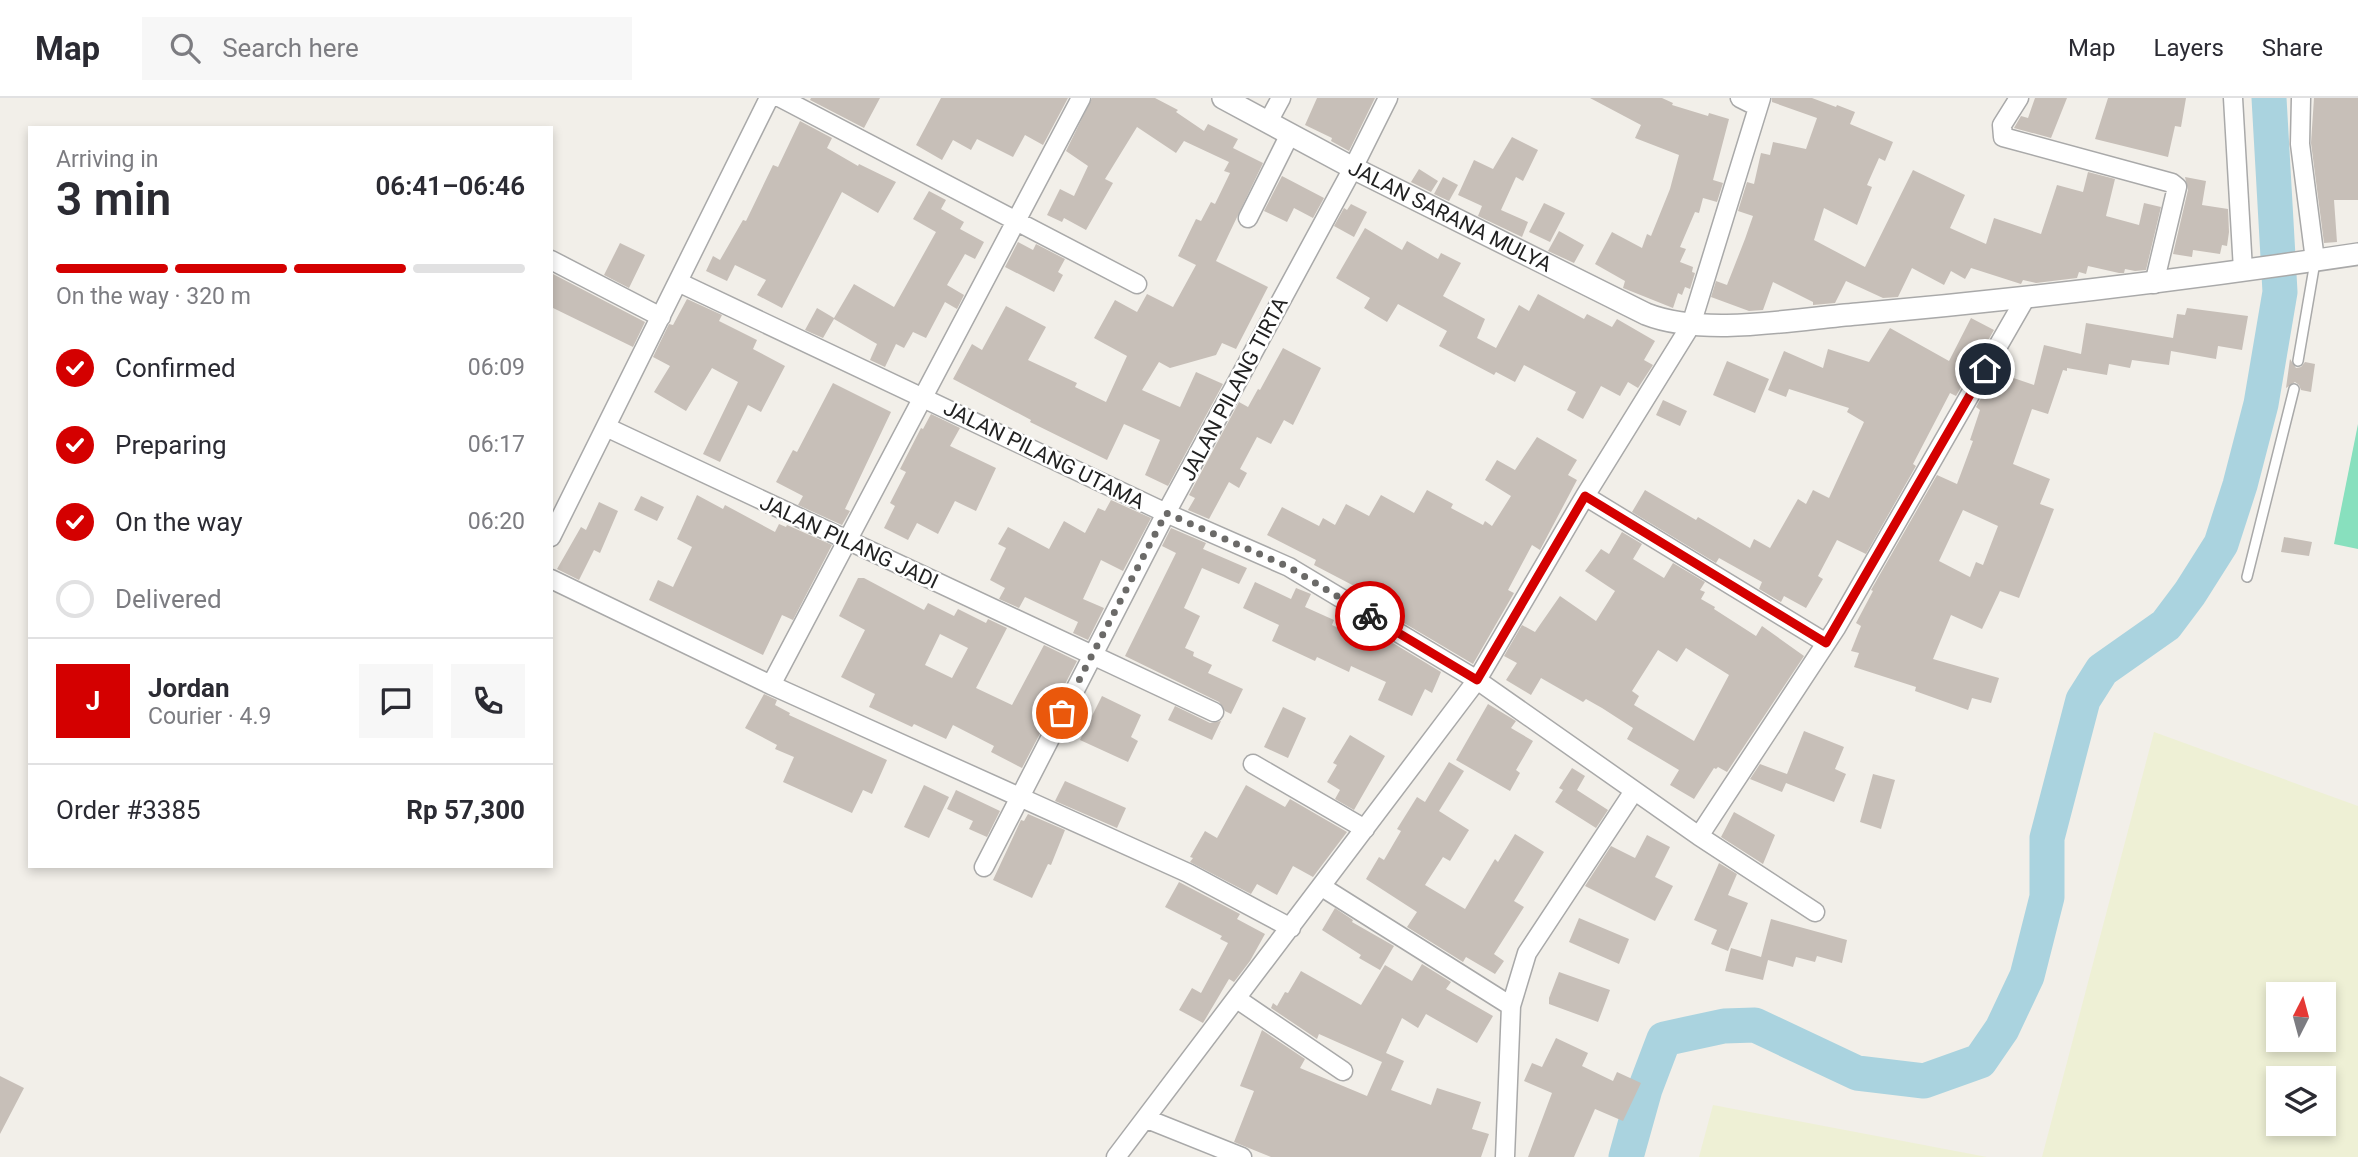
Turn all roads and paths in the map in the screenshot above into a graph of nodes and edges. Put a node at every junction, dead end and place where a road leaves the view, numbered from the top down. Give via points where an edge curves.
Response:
1 (769, 98) edge
2 (781, 98) edge
3 (1081, 98) edge
4 (1223, 98) edge
5 (1281, 98) edge
6 (1388, 98) edge
7 (1740, 98) edge
8 (2019, 98) edge
9 (2233, 98) edge
10 (2301, 98) edge
11 (1759, 102) edge
12 (1268, 122) junction
13 (1290, 134) junction
14 (1353, 168) junction
15 (1248, 218) dead end
16 (1016, 221) junction
17 (2358, 254) edge
18 (553, 261) edge
19 (2309, 261) junction
20 (2251, 268) junction
21 (678, 282) junction
22 (1137, 284) dead end
23 (2154, 284) junction
24 (2025, 299) junction
25 (661, 317) junction
26 (1685, 324) junction
27 (2298, 360) dead end
28 (2294, 389) dead end
29 (923, 397) junction
30 (606, 427) junction
31 (1585, 496) junction
32 (1166, 513) junction
33 (553, 532) edge
34 (847, 542) junction
35 (2247, 577) dead end
36 (553, 580) edge
37 (1826, 643) junction
38 (1093, 654) junction
39 (1477, 680) junction
40 (771, 685) junction
41 (1214, 712) dead end
42 (1253, 764) dead end
43 (1634, 791) junction
44 (1019, 797) junction
45 (1365, 829) junction
46 (1699, 836) junction
47 (984, 867) dead end
48 (1322, 887) junction
49 (1815, 912) dead end
50 (1291, 928) junction
51 (1237, 999) junction
52 (1511, 1006) junction
53 (1343, 1070) dead end
54 (1147, 1119) junction
55 (1116, 1157) edge
56 (1242, 1157) edge
57 (1505, 1157) edge

1 - 21 street
2 - 16 street
3 - 16 street
4 - 12 street, JALAN SARANA MULYA
5 - 12 street
6 - 14 street, JALAN PILANG TIRTA
7 - 11 street
8 - 23 street via 2002,125 2003,137 2175,185
9 - 20 street
10 - 19 street
11 - 26 street
12 - 13 street, JALAN SARANA MULYA
13 - 14 street, JALAN SARANA MULYA
13 - 15 street
14 - 26 street, JALAN SARANA MULYA via 1646,314
14 - 32 street, JALAN PILANG TIRTA
16 - 22 street
16 - 29 street
17 - 19 street, JALAN SARANA MULYA
18 - 25 street
19 - 20 street, JALAN SARANA MULYA
19 - 27 lane
20 - 23 street, JALAN SARANA MULYA
21 - 25 street
21 - 29 street, JALAN PILANG UTAMA
23 - 24 street, JALAN SARANA MULYA
24 - 26 street, JALAN SARANA MULYA via 1748,323
24 - 37 street
25 - 30 street
26 - 31 street
28 - 35 lane
29 - 32 street, JALAN PILANG UTAMA
29 - 34 street
30 - 33 street
30 - 34 street, JALAN PILANG JADI
31 - 37 street
31 - 39 street
32 - 38 street, JALAN PILANG TIRTA
32 - 39 street, JALAN PILANG UTAMA via 1289,567
34 - 38 street, JALAN PILANG JADI
34 - 40 street
36 - 40 street
37 - 46 street
38 - 41 street, JALAN PILANG JADI
38 - 44 street, JALAN PILANG TIRTA
39 - 43 street, JALAN PILANG UTAMA
39 - 45 street
40 - 44 street
42 - 45 street
43 - 46 street, JALAN PILANG UTAMA
43 - 52 street via 1527,953
44 - 47 street, JALAN PILANG TIRTA
44 - 50 street via 1188,873
45 - 48 street
46 - 49 street, JALAN PILANG UTAMA
48 - 50 street
48 - 52 street
50 - 51 street
51 - 53 street
51 - 54 street
52 - 57 street
54 - 55 street
54 - 56 street

